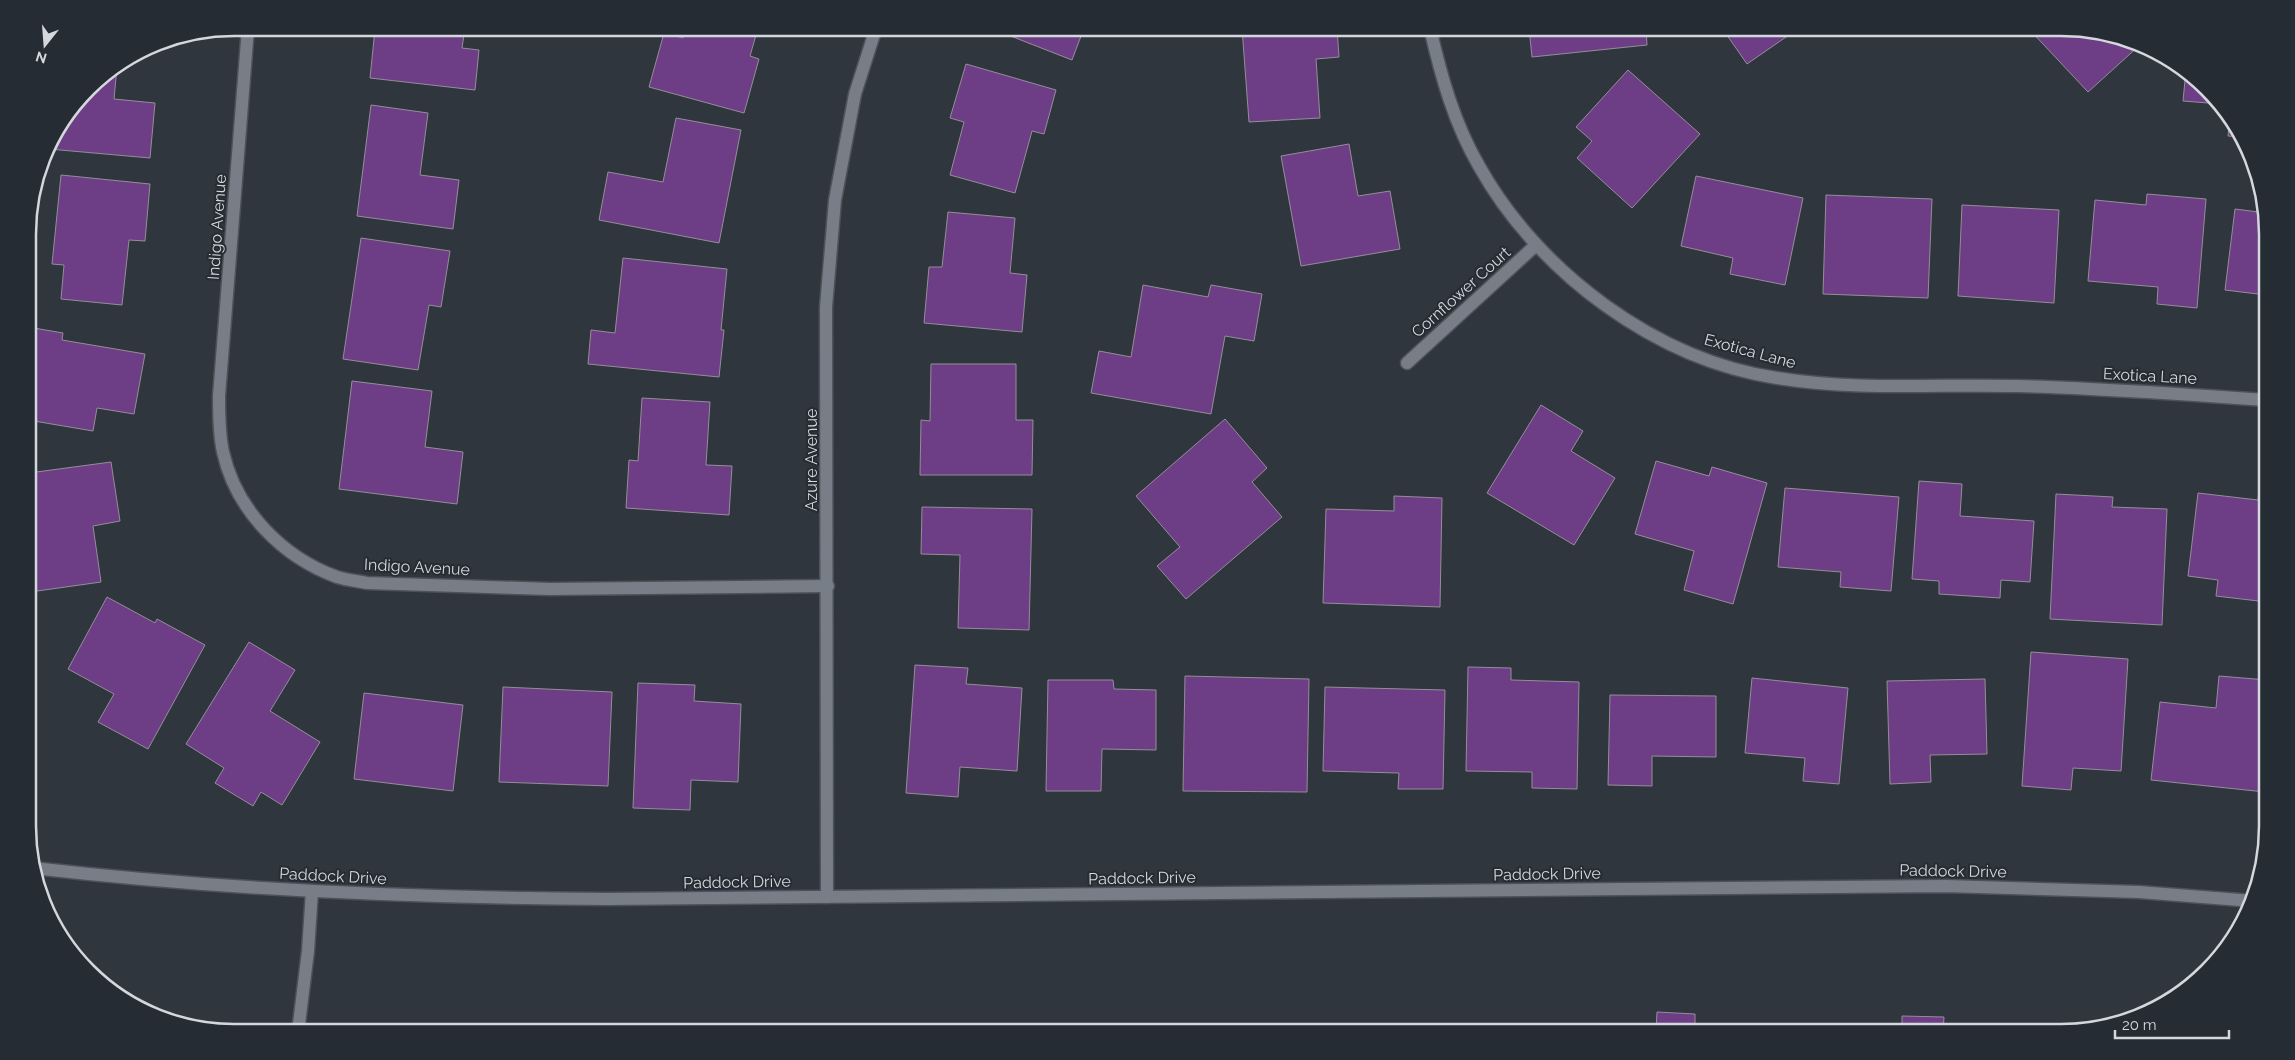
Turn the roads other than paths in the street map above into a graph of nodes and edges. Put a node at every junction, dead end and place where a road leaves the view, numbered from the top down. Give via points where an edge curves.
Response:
1 (247, 36) edge
2 (874, 36) edge
3 (1432, 36) edge
4 (1536, 245) junction
5 (1407, 363) dead end
6 (2259, 399) edge
7 (828, 586) junction
8 (41, 869) edge
9 (312, 891) junction
10 (826, 897) junction
11 (2245, 900) edge
12 (299, 1024) edge

1 - 7 street, Indigo Avenue via 219,425 223,453 233,481 265,530 311,565 338,577 367,583 550,588
2 - 7 street, Azure Avenue via 856,94 835,200 826,307
3 - 4 street, Exotica Lane via 1441,80 1478,165
4 - 5 street, Cornflower Court
4 - 6 street, Exotica Lane via 1606,306 1658,339 1715,363 1775,378 1836,385 2016,386
7 - 10 street, Azure Avenue
8 - 9 street, Paddock Drive
9 - 10 street, Paddock Drive via 469,898
9 - 12 street
10 - 11 street, Paddock Drive via 1945,886 2139,892

